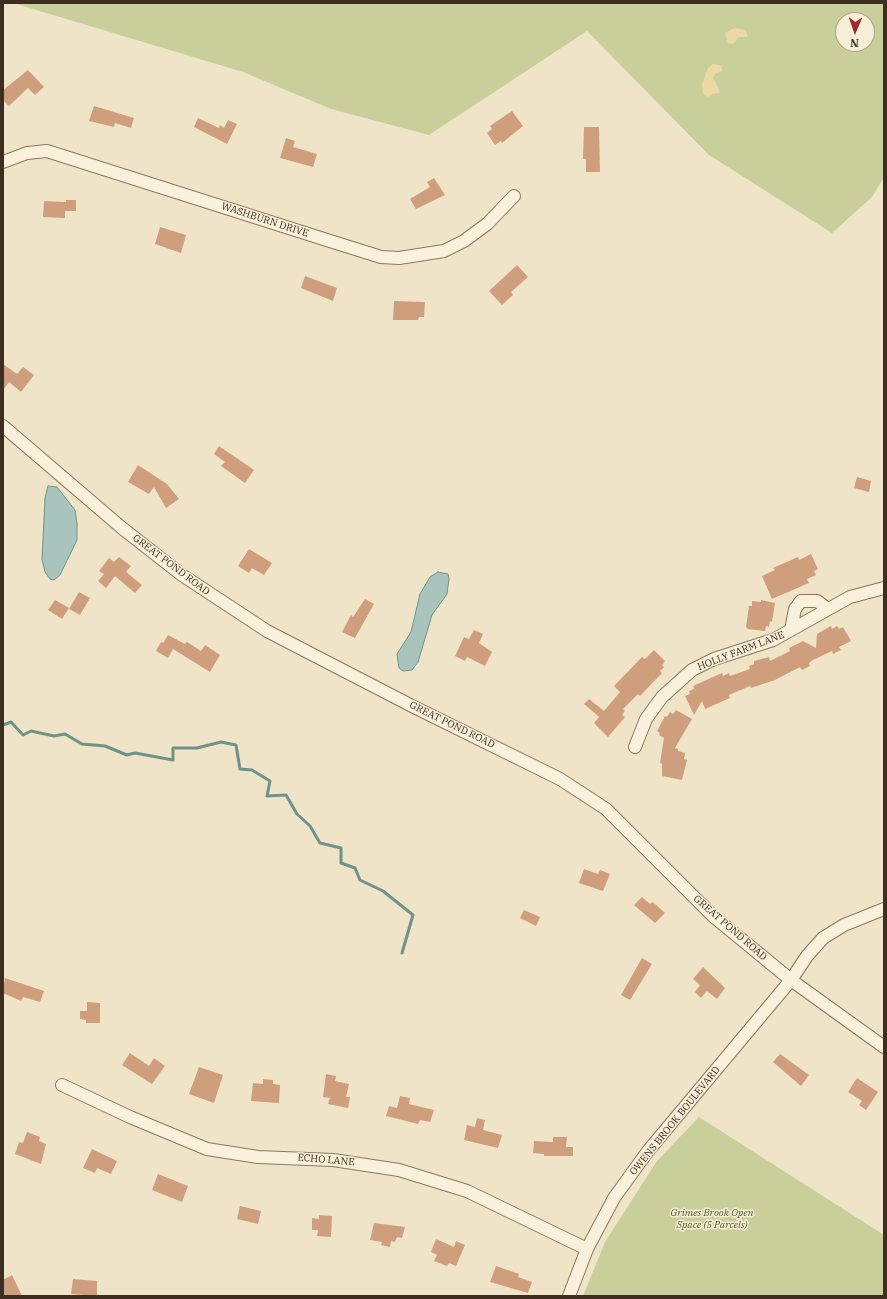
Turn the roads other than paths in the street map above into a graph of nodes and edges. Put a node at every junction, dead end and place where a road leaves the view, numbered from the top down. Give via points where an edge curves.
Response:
1 (3, 162) edge
2 (514, 196) dead end
3 (3, 426) edge
4 (884, 588) edge
5 (828, 609) junction
6 (791, 630) junction
7 (635, 747) dead end
8 (884, 909) edge
9 (791, 980) junction
10 (884, 1047) edge
11 (62, 1085) dead end
12 (587, 1249) junction
13 (569, 1296) edge

1 - 2 street, WASHBURN DRIVE via 27,152 47,151 381,257 399,258 444,251 464,241 487,224
3 - 9 street, GREAT POND ROAD via 122,528 182,575 267,631 560,779 606,809 712,916
4 - 5 street, HOLLY FARM LANE via 850,598
5 - 6 street, HOLLY FARM LANE
5 - 6 street, HOLLY FARM LANE via 817,601 801,601 791,620
6 - 7 street, HOLLY FARM LANE via 767,642 710,661 686,674 662,697 646,719
8 - 9 street, OWENS BROOK BOULEVARD via 844,925 823,938
9 - 10 street, GREAT POND ROAD
9 - 12 street, OWENS BROOK BOULEVARD via 648,1151 614,1198
11 - 12 street, ECHO LANE via 207,1149 258,1157 370,1164 467,1191
12 - 13 street, OWENS BROOK BOULEVARD

